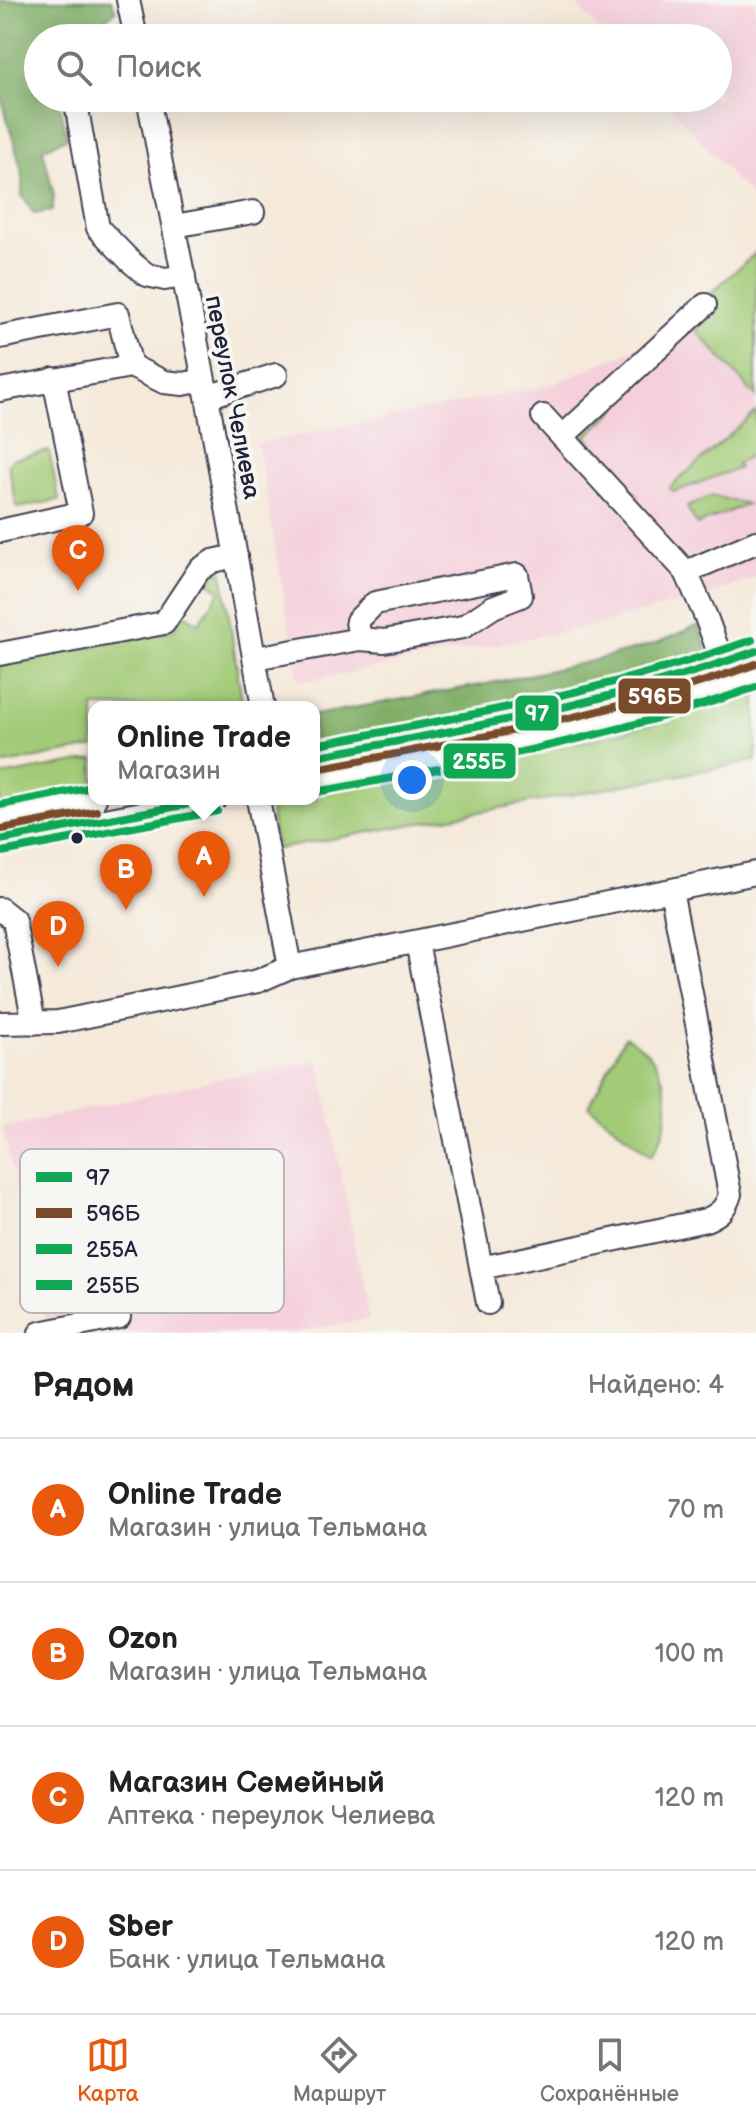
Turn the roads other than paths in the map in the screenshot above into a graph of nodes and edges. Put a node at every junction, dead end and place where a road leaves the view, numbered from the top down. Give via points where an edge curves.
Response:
1 (129, 1) edge
2 (133, 24) edge
3 (77, 112) edge
4 (151, 112) edge
5 (253, 212) dead end
6 (174, 226) junction
7 (184, 276) junction
8 (705, 305) dead end
9 (0, 337) edge
10 (131, 366) junction
11 (276, 375) dead end
12 (54, 379) junction
13 (206, 388) junction
14 (0, 390) edge
15 (543, 416) dead end
16 (562, 437) junction
17 (0, 531) edge
18 (756, 542) edge
19 (236, 556) junction
20 (686, 572) junction
21 (360, 639) junction
22 (756, 651) edge
23 (0, 654) edge
24 (255, 658) junction
25 (723, 664) junction
26 (756, 674) edge
27 (262, 701) edge
28 (320, 756) edge
29 (320, 779) edge
30 (88, 800) edge
31 (184, 805) edge
32 (259, 805) edge
33 (0, 817) edge
34 (0, 840) edge
35 (756, 873) edge
36 (671, 890) junction
37 (0, 909) edge
38 (417, 942) junction
39 (290, 967) junction
40 (0, 1023) edge
41 (34, 1023) junction
42 (481, 1268) junction
43 (488, 1303) dead end
44 (119, 1317) dead end
45 (40, 1333) edge

1 - 2 street
3 - 7 street via 98,228 147,275
4 - 6 street, переулок Челиева
5 - 6 street
6 - 7 street, переулок Челиева
7 - 13 street, переулок Челиева
8 - 16 street
9 - 10 street via 118,314
10 - 12 street
10 - 13 street via 164,382
11 - 13 street
12 - 14 street
12 - 17 street via 81,513
13 - 19 street, переулок Челиева
15 - 16 street
16 - 20 street
18 - 20 street
19 - 23 street via 199,570 164,623
19 - 24 street, переулок Челиева
20 - 25 street
21 - 21 street via 357,621 375,603 517,575 521,596 463,627 384,641
21 - 24 street
22 - 25 street
24 - 27 street, переулок Челиева
25 - 28 street via 600,700
26 - 29 street via 605,722
30 - 33 street
31 - 34 street
32 - 39 street
35 - 36 street
36 - 38 street
36 - 42 street via 730,1194 727,1206 706,1220
37 - 41 street via 14,920
38 - 39 street
38 - 42 street
39 - 41 street via 258,981
40 - 41 street
42 - 43 street
44 - 45 street

